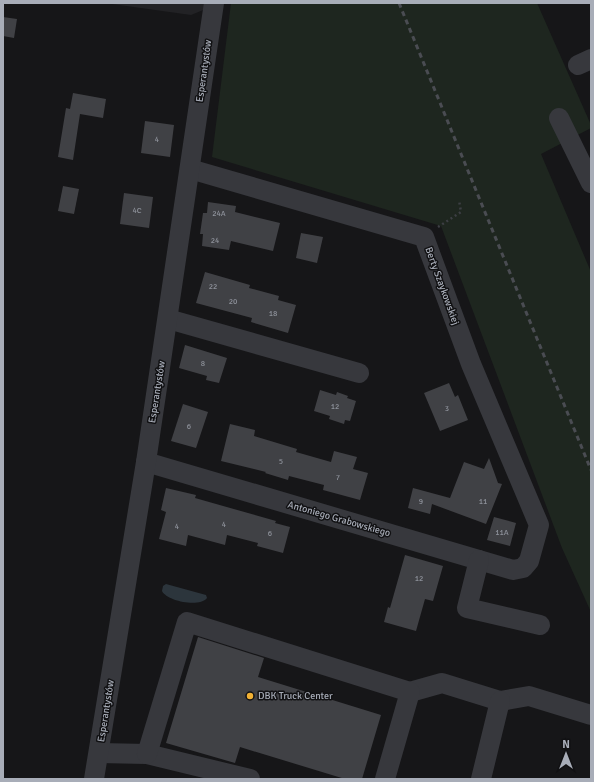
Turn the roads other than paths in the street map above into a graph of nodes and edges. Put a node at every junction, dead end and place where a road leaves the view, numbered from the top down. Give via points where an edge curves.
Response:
1 (214, 3) edge
2 (559, 118) dead end
3 (190, 169) junction
4 (591, 183) edge
5 (168, 319) junction
6 (359, 373) dead end
7 (146, 462) junction
8 (478, 560) junction
9 (529, 561) joint
10 (540, 626) dead end
11 (410, 692) junction
12 (500, 701) junction
13 (591, 715) edge
14 (99, 753) junction
15 (147, 754) junction
16 (94, 779) edge
17 (250, 779) edge
18 (385, 779) edge
19 (480, 779) edge

1 - 3 street, Esperantystów
2 - 4 street
3 - 5 street, Esperantystów
3 - 9 street, Berty Szaykowskiej via 424,237 471,364 539,525
5 - 6 street
5 - 7 street, Esperantystów
7 - 8 street, Antoniego Grabowskiego
7 - 14 street, Esperantystów
8 - 9 street, Antoniego Grabowskiego via 513,570 523,568
8 - 10 street via 467,608
11 - 12 street via 442,683
11 - 15 street via 187,622
11 - 18 street
12 - 13 street via 529,696
12 - 19 street
14 - 15 street
14 - 16 street, Esperantystów
15 - 17 street

